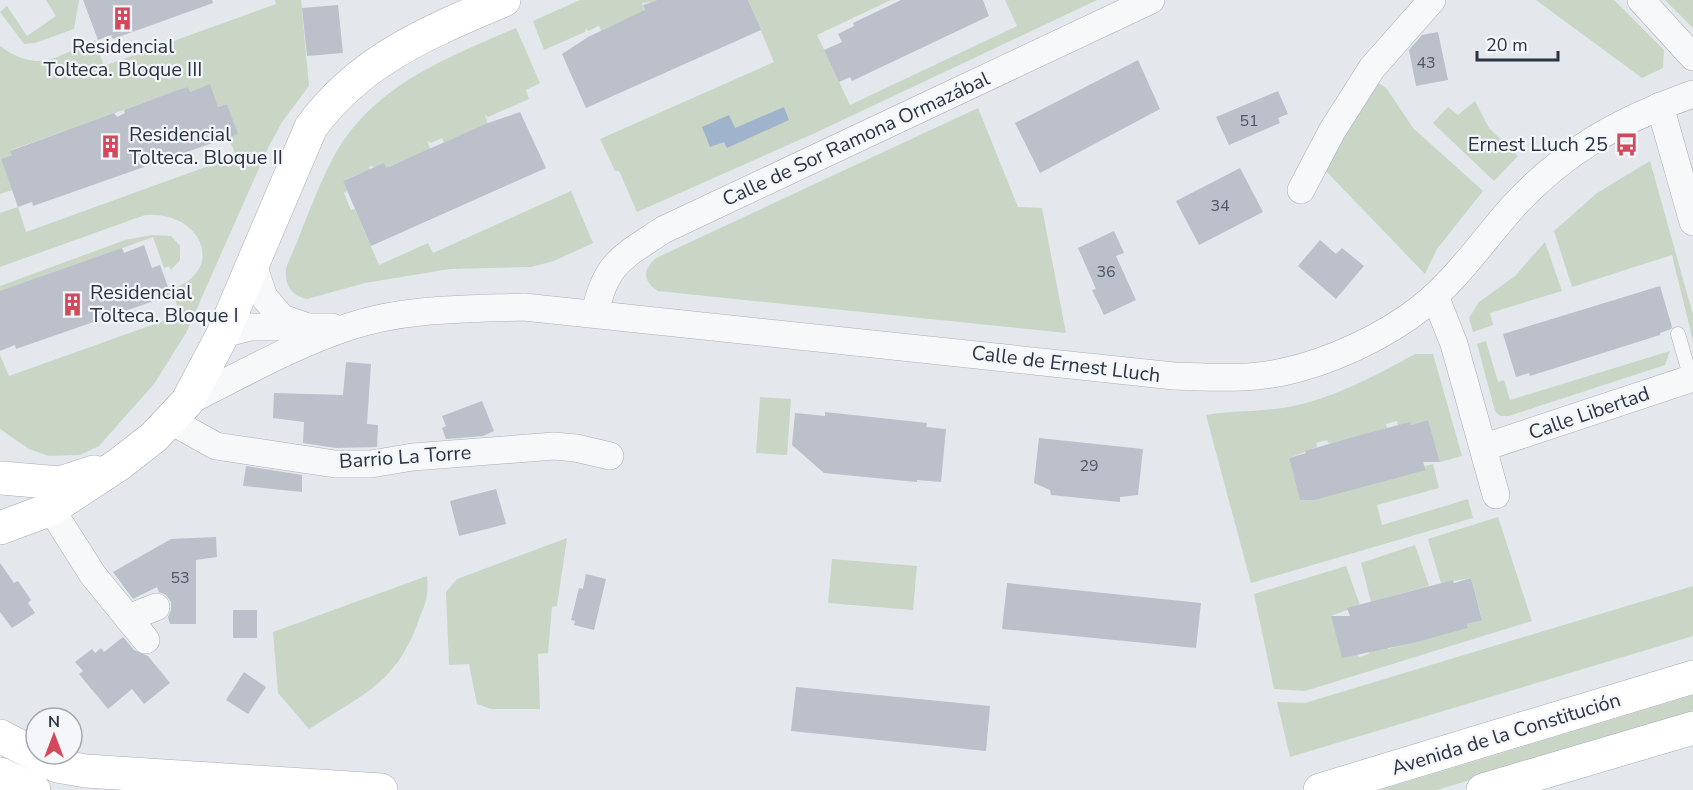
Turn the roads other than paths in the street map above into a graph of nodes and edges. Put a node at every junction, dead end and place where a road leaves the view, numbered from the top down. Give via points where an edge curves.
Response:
1 (504, 0) edge
2 (1151, 0) edge
3 (1432, 0) edge
4 (1641, 0) edge
5 (1693, 57) edge
6 (1693, 94) edge
7 (1660, 106) junction
8 (1301, 190) dead end
9 (1693, 222) edge
10 (252, 262) junction
11 (1435, 296) junction
12 (596, 314) junction
13 (349, 327) junction
14 (309, 328) junction
15 (223, 334) junction
16 (1678, 334) dead end
17 (292, 349) junction
18 (1692, 378) edge
19 (179, 412) junction
20 (1485, 447) junction
21 (610, 456) dead end
22 (118, 465) junction
23 (1, 476) edge
24 (1496, 495) dead end
25 (51, 509) junction
26 (0, 522) edge
27 (0, 528) edge
28 (156, 607) dead end
29 (128, 618) junction
30 (146, 640) dead end
31 (1693, 677) edge
32 (1693, 728) edge
33 (0, 736) edge
34 (0, 774) edge
35 (34, 790) edge
36 (381, 790) edge
37 (1320, 790) edge
38 (1483, 790) edge

1 - 10 main road via 425,34 376,63 326,107 311,127
2 - 12 street, Calle de Sor Ramona Ormazábal via 663,230 625,256 607,274
3 - 8 street via 1366,78
4 - 5 street
6 - 7 street, Calle de Ernest Lluch
7 - 9 street
7 - 11 street, Calle de Ernest Lluch via 1616,126 1564,160 1513,207
10 - 14 street, Calle de Ernest Lluch via 264,297 282,318
10 - 15 main road
11 - 12 street, Calle de Ernest Lluch via 1422,308 1360,344 1319,361 1282,372 1201,376
11 - 20 street
12 - 13 street, Calle de Ernest Lluch via 524,307 479,309 395,316
13 - 14 street, Calle de Ernest Lluch
13 - 17 street, Calle de Ernest Lluch
14 - 15 street, Calle de Ernest Lluch via 251,327
15 - 17 street, Calle de Ernest Lluch via 246,347
15 - 19 main road
16 - 18 lane
17 - 19 street, Calle de Ernest Lluch
18 - 20 street, Calle Libertad
19 - 21 street, Barrio La Torre via 216,446 335,464 554,446
19 - 22 main road
20 - 24 street
22 - 23 main road via 60,483
22 - 25 main road
23 - 26 main road via 6,496
25 - 27 main road
25 - 29 street via 93,575
28 - 29 street
29 - 30 street
31 - 37 main road, Avenida de la Constitución
32 - 38 main road
33 - 36 main road via 57,766 86,771
34 - 35 main road

